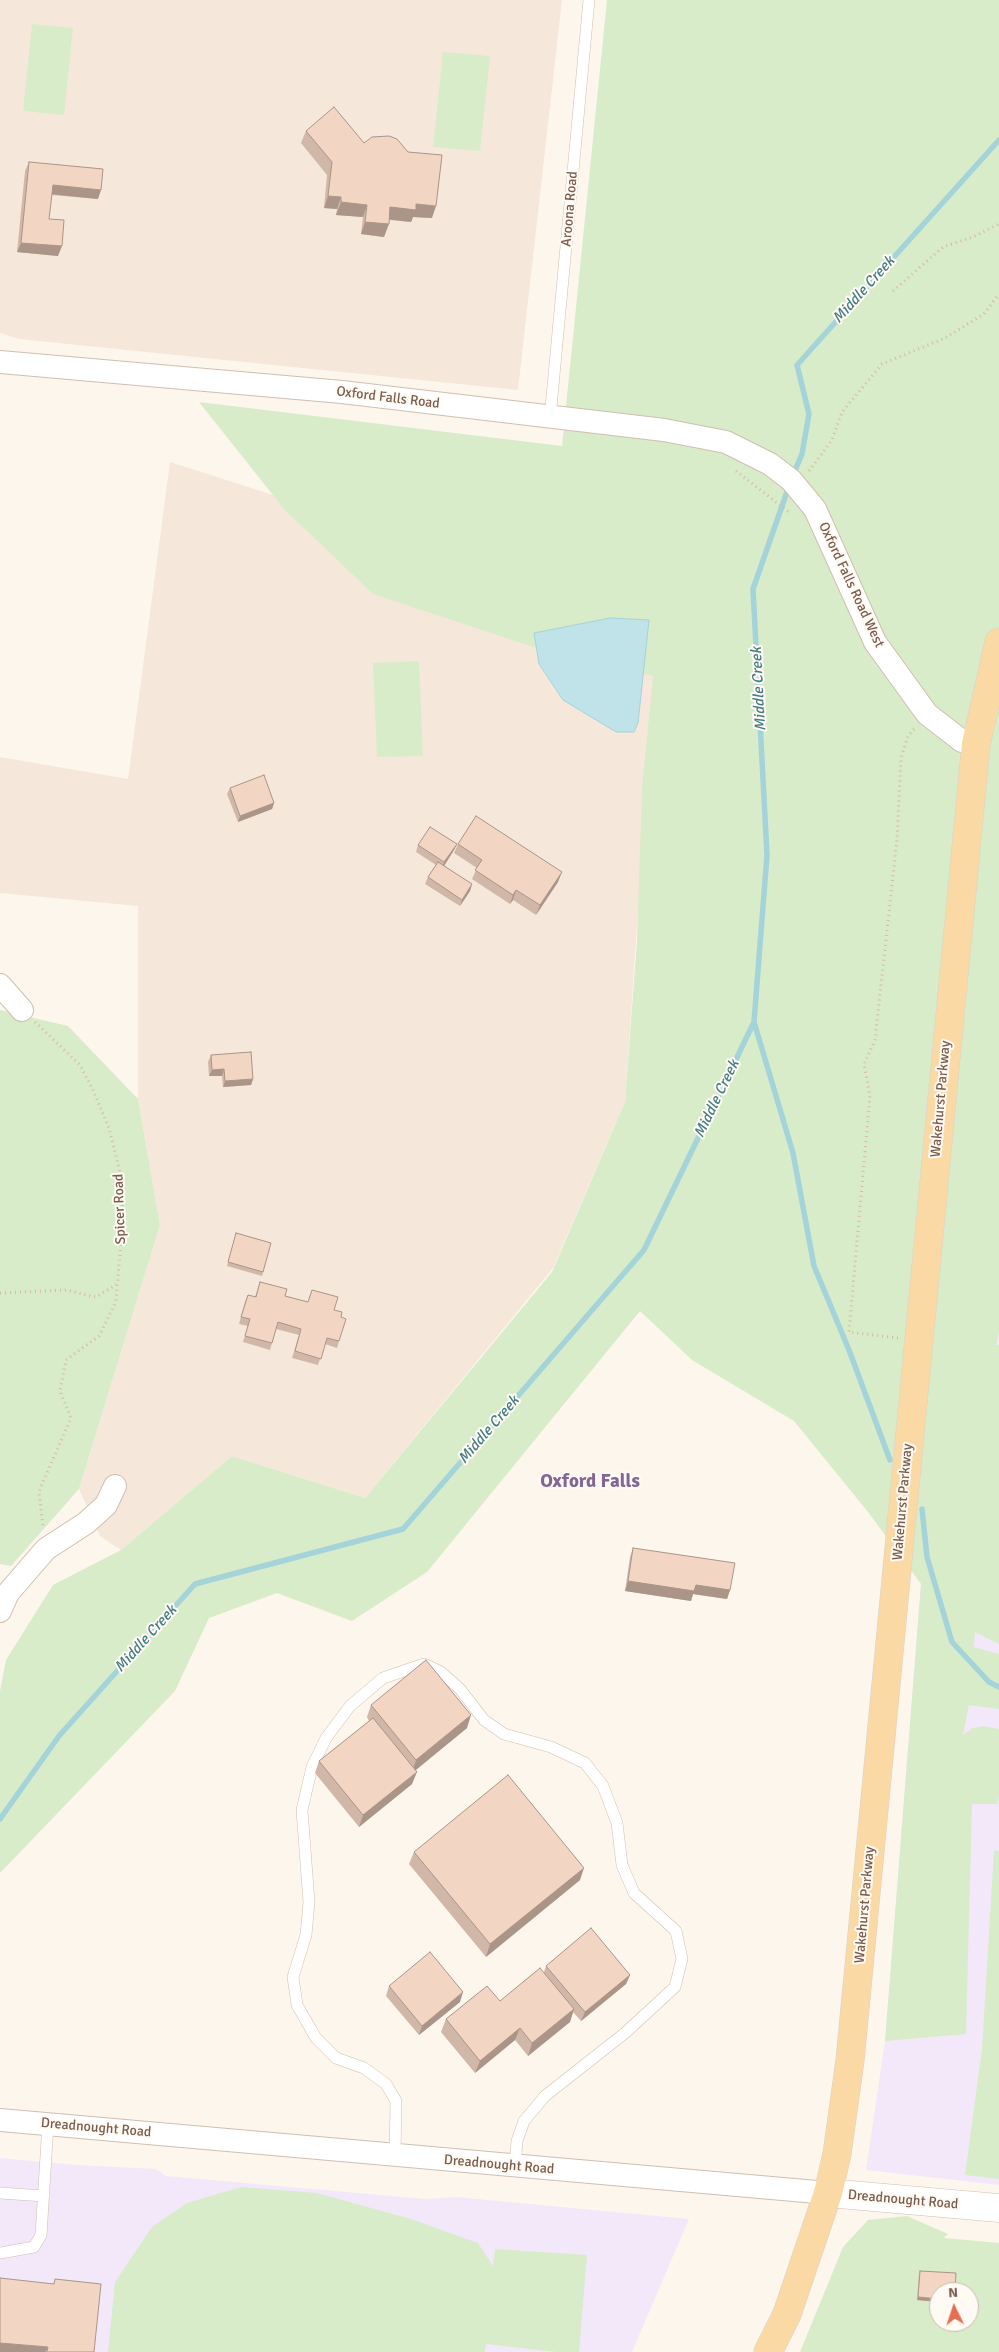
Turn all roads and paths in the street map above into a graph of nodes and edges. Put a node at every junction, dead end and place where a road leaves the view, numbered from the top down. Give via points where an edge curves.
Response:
1 (589, 0) edge
2 (999, 224) edge
3 (893, 291) dead end
4 (999, 294) edge
5 (0, 362) edge
6 (550, 418) junction
7 (770, 464) joint
8 (754, 486) dead end
9 (800, 490) junction
10 (794, 515) dead end
11 (999, 642) edge
12 (927, 714) junction
13 (976, 744) junction
14 (0, 986) edge
15 (22, 1010) joint
16 (119, 1283) junction
17 (0, 1293) edge
18 (919, 1340) junction
19 (115, 1486) dead end
20 (46, 1549) junction
21 (0, 1611) edge
22 (0, 2120) edge
23 (48, 2124) junction
24 (395, 2155) junction
25 (515, 2166) junction
26 (0, 2193) edge
27 (828, 2193) junction
28 (44, 2196) junction
29 (999, 2208) edge
30 (0, 2253) edge
31 (768, 2352) edge

1 - 6 lane, Aroona Road
2 - 3 path via 943,247
4 - 9 path via 984,314 945,338 882,364 842,412 832,440 803,478
5 - 6 street, Oxford Falls Road via 342,392
6 - 7 street, Oxford Falls Road via 664,430 726,442
7 - 9 street, Oxford Falls Road West
8 - 10 path
9 - 12 street, Oxford Falls Road West via 824,524 875,642
11 - 13 main road, Wakehurst Parkway
12 - 13 street, Oxford Falls Road West via 962,741
12 - 18 path via 908,736 901,758 897,839 875,1040 864,1064 870,1096 848,1332
13 - 18 main road, Wakehurst Parkway
14 - 15 street
15 - 16 path, Spicer Road via 80,1065 109,1128 120,1181 123,1216
16 - 17 path via 96,1297 66,1290
16 - 20 path, Spicer Road via 116,1302 99,1336 66,1360 60,1391 72,1418 40,1491
18 - 27 main road, Wakehurst Parkway via 850,2060 837,2154
19 - 20 street via 106,1505 86,1523
20 - 21 street via 8,1593
22 - 23 street, Dreadnought Road
23 - 24 street, Dreadnought Road
23 - 28 lane
24 - 25 street, Dreadnought Road
24 - 25 lane via 396,2102 386,2084 364,2068 336,2058 316,2038 297,2005 293,1977 306,1935 309,1902 302,1810 312,1767 326,1738 350,1706 383,1678 424,1664 441,1672 460,1689 484,1720 504,1734 551,1747 585,1763 603,1786 617,1823 622,1865 634,1893 676,1931 682,1959 675,1987 626,2033 545,2096 524,2121 517,2141
25 - 27 street, Dreadnought Road
26 - 28 lane
27 - 29 street, Dreadnought Road
27 - 31 main road, Wakehurst Parkway via 787,2314
28 - 30 lane via 41,2235 34,2247

